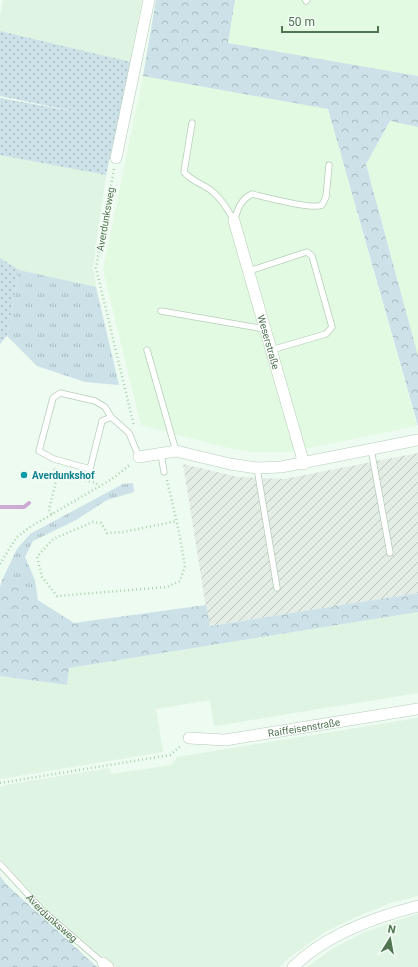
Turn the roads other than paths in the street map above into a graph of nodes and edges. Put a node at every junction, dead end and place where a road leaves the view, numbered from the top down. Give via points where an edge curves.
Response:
1 (149, 0) edge
2 (192, 123) dead end
3 (116, 158) road end
4 (329, 165) dead end
5 (234, 221) junction
6 (249, 271) junction
7 (161, 311) dead end
8 (265, 329) junction
9 (148, 350) dead end
10 (271, 350) junction
11 (111, 417) junction
12 (418, 440) edge
13 (371, 449) junction
14 (176, 451) junction
15 (161, 454) junction
16 (139, 457) joint
17 (304, 464) junction
18 (257, 468) junction
19 (164, 472) road end
20 (390, 553) dead end
21 (277, 588) dead end
22 (418, 709) edge
23 (189, 738) road end
24 (0, 864) edge
25 (418, 906) edge
26 (105, 965) edge
27 (293, 967) edge

1 - 3 street
2 - 5 lane via 184,172 190,179 213,192 228,208
4 - 5 lane via 326,197 319,207 252,194 240,204
5 - 6 street, Weserstraße
6 - 8 street, Weserstraße
6 - 10 lane via 307,252 312,256 332,327 326,334
7 - 8 lane
8 - 10 street, Weserstraße
9 - 14 lane
10 - 17 street, Weserstraße
11 - 11 lane via 105,406 95,401 60,393 53,398 39,451 54,459 90,469 102,421
11 - 16 lane via 129,433
12 - 13 street
13 - 17 street
13 - 20 lane
14 - 15 street
14 - 18 street
15 - 16 street
15 - 19 lane
17 - 18 street
18 - 21 lane
22 - 23 street, Raiffeisenstraße via 225,740
24 - 26 lane, Averdunksweg via 44,912
25 - 27 street via 392,912 329,940

